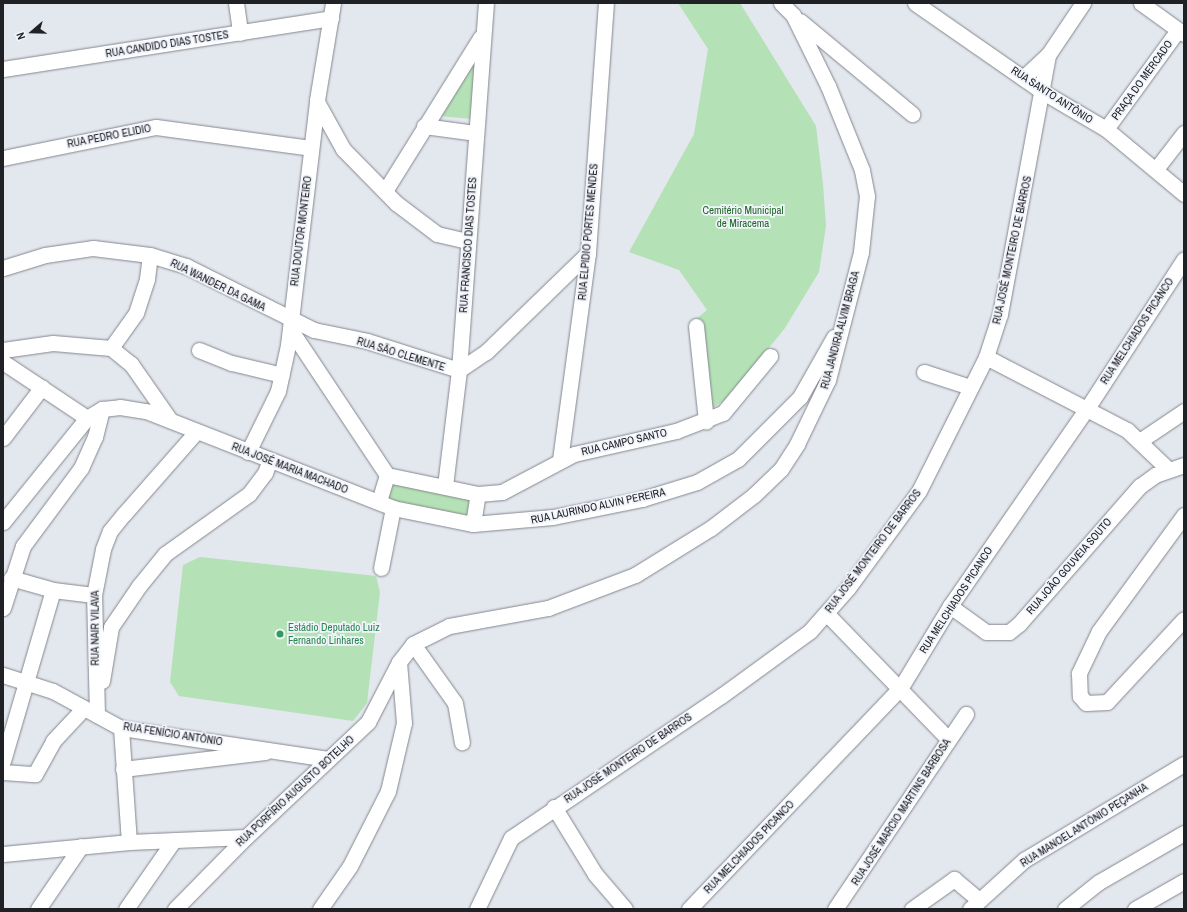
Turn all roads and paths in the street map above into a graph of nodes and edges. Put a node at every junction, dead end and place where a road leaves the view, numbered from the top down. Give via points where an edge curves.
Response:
1 (236, 3) edge
2 (333, 3) edge
3 (486, 3) edge
4 (606, 3) edge
5 (781, 3) edge
6 (915, 3) edge
7 (1083, 3) edge
8 (1141, 3) edge
9 (793, 15) junction
10 (331, 18) junction
11 (1181, 32) edge
12 (240, 33) junction
13 (483, 34) junction
14 (1048, 55) junction
15 (3, 69) edge
16 (1023, 78) junction
17 (1043, 92) junction
18 (317, 100) junction
19 (912, 114) dead end
20 (424, 126) junction
21 (1106, 129) junction
22 (475, 133) junction
23 (1184, 133) edge
24 (311, 148) junction
25 (3, 158) edge
26 (1156, 169) junction
27 (386, 191) junction
28 (1184, 194) edge
29 (468, 241) junction
30 (588, 254) junction
31 (150, 255) junction
32 (1184, 259) edge
33 (3, 268) edge
34 (291, 324) junction
35 (696, 326) dead end
36 (840, 326) junction
37 (111, 348) junction
38 (3, 350) edge
39 (199, 350) dead end
40 (770, 356) dead end
41 (986, 357) junction
42 (3, 362) edge
43 (459, 370) junction
44 (924, 372) dead end
45 (282, 375) junction
46 (42, 387) junction
47 (970, 387) junction
48 (1088, 407) junction
49 (106, 408) junction
50 (1184, 411) edge
51 (87, 418) junction
52 (170, 420) junction
53 (706, 421) junction
54 (196, 432) junction
55 (3, 438) edge
56 (1141, 440) junction
57 (248, 452) junction
58 (560, 460) junction
59 (269, 462) junction
60 (1184, 465) edge
61 (1168, 469) junction
62 (387, 475) junction
63 (445, 486) junction
64 (478, 494) junction
65 (386, 505) junction
66 (1184, 515) edge
67 (3, 522) edge
68 (473, 524) junction
69 (381, 568) dead end
70 (12, 578) junction
71 (53, 590) junction
72 (94, 595) junction
73 (950, 606) junction
74 (3, 608) edge
75 (827, 614) junction
76 (1184, 619) edge
77 (413, 644) junction
78 (398, 662) junction
79 (3, 675) edge
80 (27, 681) junction
81 (901, 687) junction
82 (92, 710) junction
83 (966, 714) dead end
84 (121, 728) junction
85 (948, 739) junction
86 (462, 742) dead end
87 (280, 750) junction
88 (328, 759) junction
89 (3, 761) edge
90 (1184, 764) edge
91 (123, 769) junction
92 (3, 772) edge
93 (554, 807) junction
94 (1184, 833) edge
95 (246, 837) junction
96 (174, 840) junction
97 (129, 842) junction
98 (81, 846) junction
99 (3, 854) edge
100 (1184, 881) edge
101 (975, 904) edge
102 (1144, 907) edge
103 (38, 909) edge
104 (126, 909) edge
105 (175, 909) edge
106 (320, 909) edge
107 (477, 909) edge
108 (624, 909) edge
109 (689, 909) edge
110 (834, 909) edge
111 (912, 909) edge
112 (1065, 909) edge

1 - 12 street
2 - 10 street, RUA DOUTOR MONTEIRO
3 - 13 street, RUA FRANCISCO DIAS TOSTES
4 - 30 street, RUA ELPIDIO PORTES MENDES
5 - 9 street, RUA JANDIRA ALVIM BRAGA
6 - 16 street, RUA SANTO ANTÔNIO
7 - 14 street
8 - 11 street
9 - 19 street
9 - 36 street, RUA JANDIRA ALVIM BRAGA via 828,86 862,170 867,196 861,252
10 - 12 street, RUA CANDIDO DIAS TOSTES
10 - 18 street, RUA DOUTOR MONTEIRO
11 - 21 street, PRAÇA DO MERCADO
12 - 15 street, RUA CANDIDO DIAS TOSTES
13 - 20 street
13 - 22 street, RUA FRANCISCO DIAS TOSTES
14 - 16 street
14 - 17 street, RUA JOSÉ MONTEIRO DE BARROS
16 - 17 street, RUA SANTO ANTÔNIO
17 - 21 street, RUA SANTO ANTÔNIO
17 - 41 street, RUA JOSÉ MONTEIRO DE BARROS via 1006,286
18 - 24 street, RUA DOUTOR MONTEIRO
18 - 27 street via 325,121 343,148
20 - 22 street
20 - 27 street
21 - 26 street, RUA SANTO ANTÔNIO
22 - 29 street, RUA FRANCISCO DIAS TOSTES
23 - 26 street
24 - 25 street, RUA PEDRO ELIDIO via 156,127
24 - 34 street, RUA DOUTOR MONTEIRO
26 - 28 street, RUA SANTO ANTÔNIO
27 - 29 street via 424,227 437,234
29 - 43 street, RUA FRANCISCO DIAS TOSTES
30 - 43 street, RUA SÃO CLEMENTE via 486,352
30 - 58 street, RUA ELPIDIO PORTES MENDES
31 - 33 street, RUA WANDER DA GAMA via 93,248 45,255
31 - 34 street, RUA WANDER DA GAMA via 186,266
31 - 37 street via 147,279 136,313
32 - 48 street, RUA MELCHIADOS PICANCO
34 - 43 street, RUA SÃO CLEMENTE via 328,335 367,341
34 - 45 street, RUA DOUTOR MONTEIRO
34 - 62 street
35 - 53 street
36 - 68 street, RUA LAURINDO ALVIN PEREIRA via 789,411 720,471 642,499 553,517
36 - 77 street, RUA JANDIRA ALVIM BRAGA via 828,380 797,444 781,469 711,528 635,574 582,598 521,615 449,626
37 - 38 street via 53,343
37 - 52 street via 131,364
39 - 45 street via 232,363
40 - 53 street, RUA CAMPO SANTO via 738,399 724,413
41 - 47 street, RUA JOSÉ MONTEIRO DE BARROS
41 - 48 street
42 - 46 street
43 - 63 street, RUA FRANCISCO DIAS TOSTES
44 - 47 street
45 - 57 street, RUA DOUTOR MONTEIRO via 278,390
46 - 51 street
46 - 55 street
47 - 75 street, RUA JOSÉ MONTEIRO DE BARROS via 945,444 919,491
48 - 56 street
48 - 73 street, RUA MELCHIADOS PICANCO
49 - 51 street
49 - 52 street, RUA JOSÉ MARIA MACHADO via 146,411
49 - 70 street via 90,452 23,546
50 - 56 street
51 - 67 street
52 - 54 street, RUA JOSÉ MARIA MACHADO
53 - 58 street, RUA CAMPO SANTO via 589,449
54 - 57 street, RUA JOSÉ MARIA MACHADO
54 - 72 street, RUA NAIR VILAVA via 110,531 97,569
56 - 61 street
57 - 59 street, RUA JOSÉ MARIA MACHADO
58 - 64 street, RUA CAMPO SANTO via 517,486 502,492
59 - 65 street, RUA JOSÉ MARIA MACHADO
59 - 82 street via 265,473 249,494 165,554 128,601 108,637
60 - 61 street, RUA JOÃO GOUVEIA SOUTO
61 - 73 street, RUA JOÃO GOUVEIA SOUTO via 1140,486 1019,624 1009,632 986,632
62 - 63 street, RUA CAMPO SANTO
62 - 65 street
63 - 64 street, RUA CAMPO SANTO
64 - 68 street
65 - 68 street, RUA JOSÉ MARIA MACHADO
65 - 69 street
66 - 76 street via 1099,631 1079,673 1080,696 1086,703 1107,702
70 - 71 street
70 - 74 street
71 - 72 street
71 - 80 street
72 - 82 street, RUA NAIR VILAVA
73 - 81 street, RUA MELCHIADOS PICANCO
75 - 81 street
75 - 93 street, RUA JOSÉ MONTEIRO DE BARROS via 721,696
77 - 78 street, RUA JANDIRA ALVIM BRAGA
77 - 86 street via 455,703
78 - 88 street, RUA PORFÍRIO AUGUSTO BOTELHO via 368,722
78 - 106 street via 404,723 388,791 350,866
79 - 80 street, RUA FENÍCIO ANTÔNIO
80 - 82 street, RUA FENÍCIO ANTÔNIO
80 - 89 street
81 - 85 street
81 - 109 street, RUA MELCHIADOS PICANCO
82 - 84 street, RUA FENÍCIO ANTÔNIO
82 - 92 street via 53,741 35,774
83 - 85 street, RUA JOSÉ MARCIO MARTINS BARBOSA
84 - 87 street, RUA FENÍCIO ANTÔNIO
84 - 91 street
85 - 110 street, RUA JOSÉ MARCIO MARTINS BARBOSA via 874,855
87 - 88 street, RUA FENÍCIO ANTÔNIO
87 - 91 street
88 - 95 street, RUA PORFÍRIO AUGUSTO BOTELHO
90 - 101 street, RUA MANOEL ANTÔNIO PEÇANHA via 1040,850
91 - 97 street
93 - 107 street, RUA JOSÉ MONTEIRO DE BARROS via 511,838
93 - 108 street via 595,874
94 - 112 street via 1106,878
95 - 96 street
95 - 105 street, RUA PORFÍRIO AUGUSTO BOTELHO
96 - 97 street
96 - 104 street
97 - 98 street
98 - 99 street
98 - 103 street
100 - 102 street
101 - 111 street via 954,879

